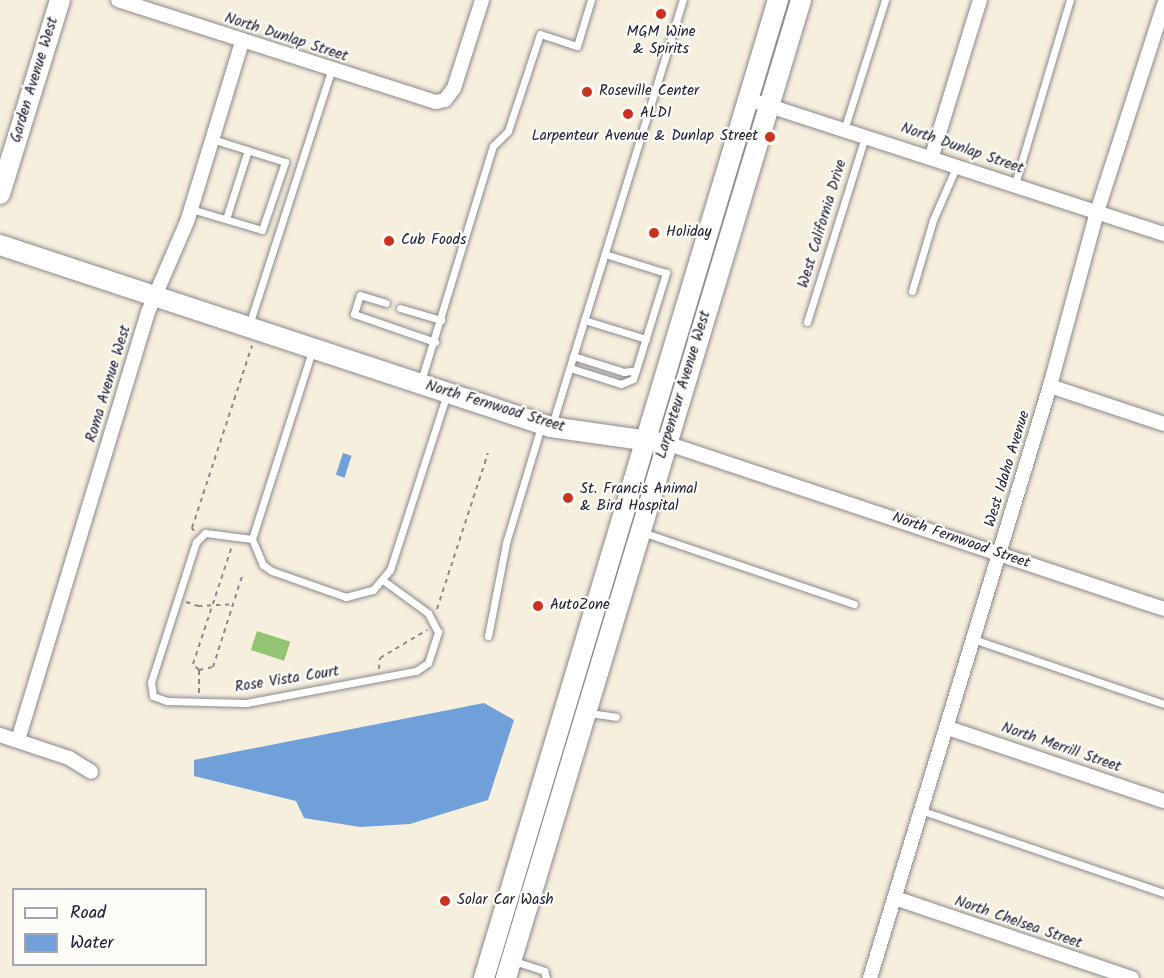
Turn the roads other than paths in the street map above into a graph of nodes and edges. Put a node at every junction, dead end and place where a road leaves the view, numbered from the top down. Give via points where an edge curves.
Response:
1 (60, 0) edge
2 (118, 0) edge
3 (482, 0) edge
4 (591, 0) edge
5 (683, 0) edge
6 (778, 0) edge
7 (801, 0) edge
8 (885, 0) edge
9 (980, 0) edge
10 (1070, 0) edge
11 (1164, 4) edge
12 (242, 42) junction
13 (331, 71) junction
14 (748, 99) junction
15 (769, 105) junction
16 (845, 128) junction
17 (866, 134) junction
18 (212, 139) junction
19 (248, 150) junction
20 (932, 156) junction
21 (957, 165) junction
22 (1015, 184) junction
23 (0, 194) edge
24 (191, 209) junction
25 (1097, 212) junction
26 (226, 219) junction
27 (1164, 234) edge
28 (0, 245) edge
29 (605, 254) junction
30 (912, 291) dead end
31 (154, 296) junction
32 (386, 303) dead end
33 (400, 308) dead end
34 (441, 320) junction
35 (584, 320) junction
36 (807, 322) dead end
37 (250, 336) junction
38 (646, 339) junction
39 (435, 342) junction
40 (313, 348) junction
41 (573, 356) junction
42 (570, 368) junction
43 (636, 370) junction
44 (420, 384) junction
45 (1050, 386) junction
46 (447, 392) junction
47 (1164, 424) edge
48 (546, 425) junction
49 (644, 440) junction
50 (666, 444) junction
51 (640, 531) junction
52 (252, 538) junction
53 (999, 553) junction
54 (384, 581) junction
55 (854, 604) dead end
56 (1164, 609) edge
57 (488, 636) dead end
58 (974, 639) junction
59 (1164, 704) edge
60 (586, 713) junction
61 (616, 717) dead end
62 (948, 728) junction
63 (0, 735) edge
64 (18, 740) junction
65 (91, 772) dead end
66 (1164, 801) edge
67 (920, 810) junction
68 (1164, 893) edge
69 (895, 898) junction
70 (509, 969) edge
71 (484, 978) edge
72 (546, 978) edge
73 (870, 978) edge
74 (1132, 978) edge

1 - 23 main road, Garden Avenue West
2 - 12 street, North Dunlap Street
3 - 13 street, North Dunlap Street via 454,88 445,100 426,101
4 - 34 lane via 577,46 540,34 508,131 493,146
5 - 29 lane
6 - 14 main road, Larpenteur Avenue West
7 - 15 main road, Larpenteur Avenue West
8 - 16 lane
9 - 20 street
10 - 22 lane
11 - 25 street, West Idaho Avenue
12 - 13 street, North Dunlap Street
12 - 18 street, Roma Avenue West
13 - 37 lane
14 - 15 street, North Dunlap Street
14 - 49 main road, Larpenteur Avenue West
15 - 16 street, North Dunlap Street
15 - 50 main road, Larpenteur Avenue West
16 - 17 street, North Dunlap Street
17 - 20 street, North Dunlap Street
17 - 36 lane, West California Drive
18 - 19 lane
18 - 24 street, Roma Avenue West
19 - 26 lane
19 - 26 lane via 285,162 262,230
20 - 21 street, North Dunlap Street
21 - 22 street, North Dunlap Street
21 - 30 lane via 933,220
22 - 25 street, North Dunlap Street
24 - 26 lane
24 - 31 street, Roma Avenue West
25 - 27 street, North Dunlap Street
25 - 45 street, West Idaho Avenue
28 - 31 main road, North Fernwood Street
29 - 35 lane
29 - 38 lane via 666,273
31 - 37 main road, North Fernwood Street
31 - 64 street, Roma Avenue West
32 - 39 lane via 360,295 354,314
33 - 34 lane
34 - 39 lane
35 - 38 lane
35 - 41 lane
37 - 40 main road, North Fernwood Street
38 - 43 lane
39 - 44 lane
40 - 44 main road, North Fernwood Street
40 - 52 lane
41 - 42 lane
41 - 43 lane via 624,372
42 - 43 lane via 621,384 633,379
42 - 48 lane
44 - 46 main road, North Fernwood Street
45 - 47 street
45 - 53 street, West Idaho Avenue
46 - 48 main road, North Fernwood Street
46 - 54 lane
48 - 49 main road, North Fernwood Street
48 - 57 lane via 506,543
49 - 50 main road, North Fernwood Street
49 - 71 main road, Larpenteur Avenue West
50 - 51 main road, Larpenteur Avenue West
50 - 53 street, North Fernwood Street
51 - 55 lane
51 - 60 main road, Larpenteur Avenue West
52 - 54 lane via 262,565 272,572 346,597 359,596
52 - 54 lane, Rose Vista Court via 205,533 200,538 149,690 159,700 246,703 416,670 428,663 437,643 434,620
53 - 56 street, North Fernwood Street
53 - 58 street, West Idaho Avenue
58 - 59 lane
58 - 62 street, West Idaho Avenue
60 - 61 lane
60 - 70 main road, Larpenteur Avenue West
62 - 66 street, North Merrill Street
62 - 67 street, West Idaho Avenue
63 - 64 street
64 - 65 street via 69,758
67 - 68 lane
67 - 69 street, West Idaho Avenue
69 - 73 street, West Idaho Avenue
69 - 74 street, North Chelsea Street
70 - 72 lane via 544,971

